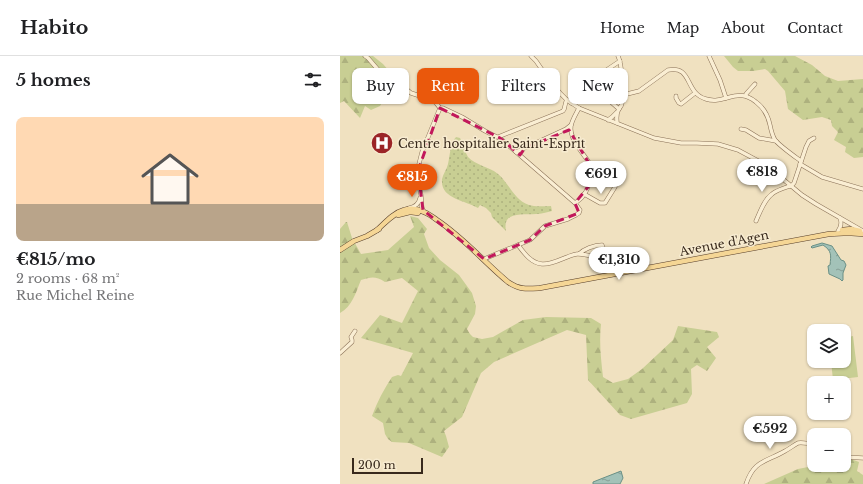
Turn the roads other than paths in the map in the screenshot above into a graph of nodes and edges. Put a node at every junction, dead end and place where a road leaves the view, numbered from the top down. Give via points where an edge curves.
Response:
1 (365, 56) edge
2 (531, 56) edge
3 (618, 56) edge
4 (709, 56) edge
5 (620, 61) junction
6 (610, 68) edge
7 (621, 68) edge
8 (755, 84) dead end
9 (695, 93) junction
10 (628, 94) edge
11 (676, 96) dead end
12 (746, 96) junction
13 (726, 98) junction
14 (567, 100) joint
15 (573, 104) edge
16 (613, 104) edge
17 (622, 104) edge
18 (440, 108) junction
19 (579, 108) junction
20 (619, 110) junction
21 (608, 120) junction
22 (617, 123) junction
23 (571, 125) junction
24 (741, 128) dead end
25 (566, 129) junction
26 (498, 137) junction
27 (814, 138) dead end
28 (574, 140) junction
29 (776, 141) junction
30 (525, 148) junction
31 (516, 152) junction
32 (522, 157) junction
33 (801, 163) junction
34 (616, 182) dead end
35 (863, 183) edge
36 (791, 186) junction
37 (861, 188) edge
38 (584, 194) junction
39 (420, 203) junction
40 (575, 203) junction
41 (405, 210) junction
42 (420, 211) junction
43 (840, 218) junction
44 (756, 221) dead end
45 (851, 229) junction
46 (377, 230) junction
47 (838, 231) junction
48 (862, 233) edge
49 (829, 234) junction
50 (518, 245) junction
51 (592, 247) junction
52 (340, 250) edge
53 (579, 254) junction
54 (593, 256) junction
55 (484, 260) junction
56 (355, 331) dead end
57 (340, 353) edge
58 (807, 444) edge
59 (851, 457) edge
60 (863, 458) edge
61 (746, 484) edge

1 - 18 street via 391,80 411,93 432,100
2 - 14 street
3 - 5 street
4 - 13 street
5 - 6 street
5 - 7 street
8 - 12 street
9 - 10 street via 683,72 673,69 664,72 639,91
9 - 11 street via 680,104
9 - 13 street via 712,100
12 - 13 street via 732,95
12 - 29 street via 755,100 765,110
14 - 26 street via 563,111
15 - 19 street
16 - 20 street
17 - 20 street
18 - 26 street
18 - 39 street via 418,165
19 - 21 street
19 - 23 street
20 - 21 street
20 - 22 street
21 - 22 street
22 - 36 street via 663,140 732,148 760,161
23 - 25 street
23 - 28 street
24 - 29 street via 759,138
25 - 28 street
25 - 30 street
26 - 31 street
27 - 33 street via 806,146
28 - 38 street via 590,165 590,180
29 - 33 street
30 - 31 street
30 - 32 street
31 - 32 street
32 - 40 street
33 - 36 street
33 - 37 street via 822,177
34 - 38 street via 605,203
35 - 37 street
36 - 43 street
36 - 44 street via 773,193 762,206
38 - 40 street
39 - 41 street
39 - 42 street
39 - 42 street
40 - 50 street via 580,210 576,215 545,226 530,240
41 - 42 main road
41 - 46 main road via 396,213
42 - 46 main road via 401,214
42 - 55 main road, Avenue d'Agen via 454,232
43 - 45 street
43 - 47 street via 841,226
45 - 47 main road
45 - 48 main road
45 - 49 main road
46 - 52 main road
47 - 49 main road
49 - 55 main road, Avenue d'Agen via 522,289 511,284
50 - 53 street via 530,259 542,264
50 - 55 street
51 - 53 street
51 - 54 street
51 - 54 street via 601,245 604,250 601,256
53 - 54 street
56 - 57 street via 351,337 352,342
58 - 61 street via 799,443 764,461 752,471
59 - 60 street

